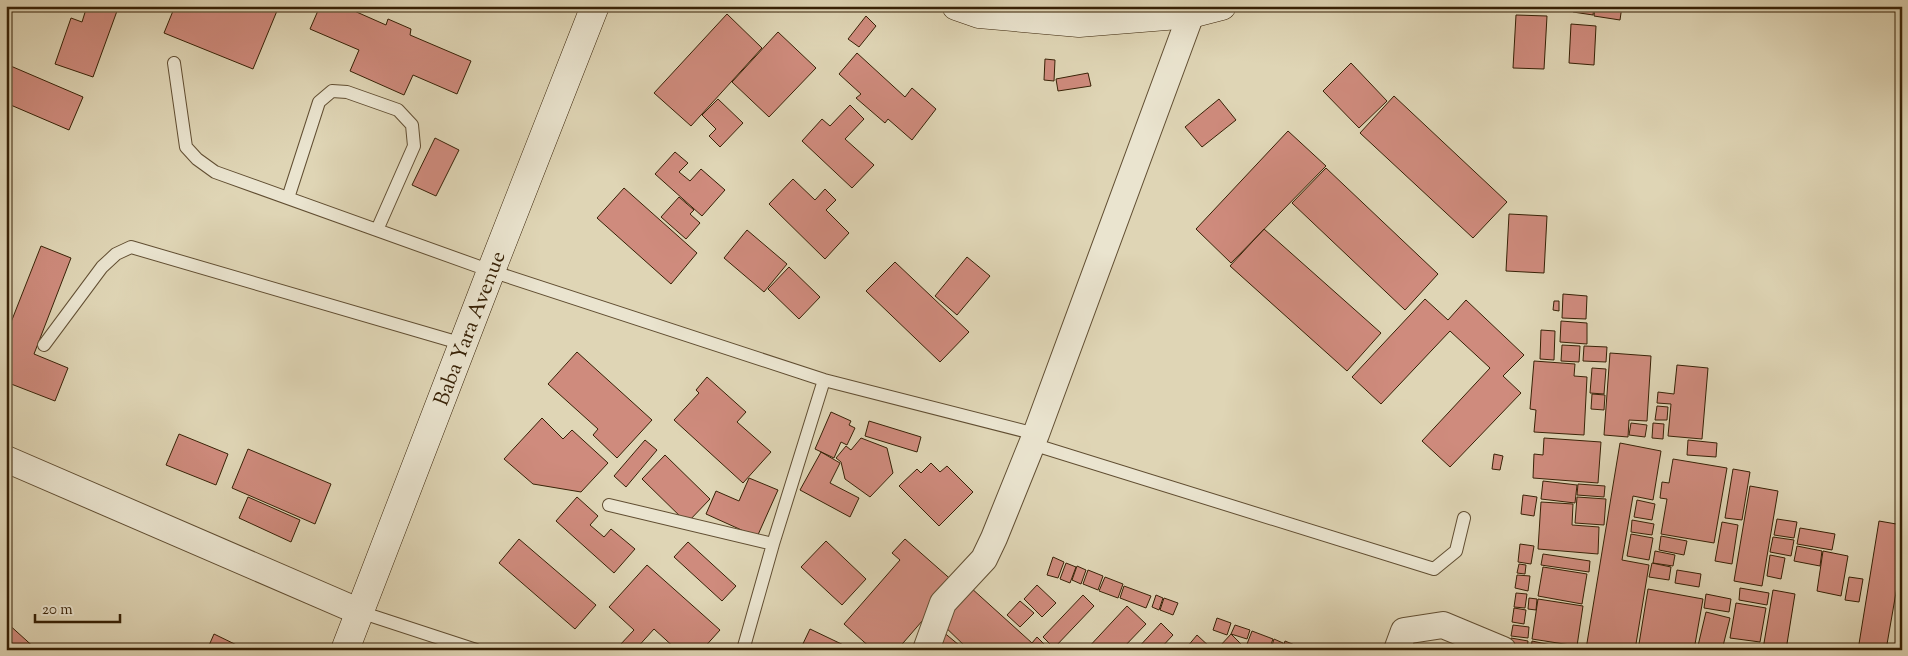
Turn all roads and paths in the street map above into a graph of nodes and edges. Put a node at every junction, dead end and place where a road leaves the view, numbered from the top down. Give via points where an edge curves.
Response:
1 (596, 6) edge
2 (956, 6) edge
3 (1222, 6) edge
4 (1191, 14) junction
5 (174, 63) dead end
6 (288, 198) junction
7 (377, 230) junction
8 (491, 271) junction
9 (463, 344) junction
10 (44, 345) dead end
11 (824, 380) junction
12 (1034, 439) junction
13 (6, 460) edge
14 (609, 505) dead end
15 (1464, 518) dead end
16 (773, 544) junction
17 (360, 612) junction
18 (345, 650) edge
19 (476, 650) edge
20 (743, 650) edge
21 (926, 650) edge
22 (1397, 650) edge
23 (1503, 650) edge

1 - 8 main road, Baba Yara Avenue
2 - 4 main road via 979,14 1079,23
3 - 4 main road
4 - 12 street
5 - 6 lane via 186,147 215,172
6 - 7 lane
6 - 7 lane via 319,102 332,91 347,92 398,110 412,125 414,146
7 - 8 lane
8 - 9 main road, Baba Yara Avenue
8 - 11 lane
9 - 10 lane via 131,247 102,266
9 - 17 main road, Baba Yara Avenue
11 - 12 lane
11 - 16 lane
12 - 15 lane via 1434,569 1456,551
12 - 21 street via 984,558 942,603
13 - 17 street
14 - 16 lane
16 - 20 lane
17 - 18 main road, Baba Yara Avenue
17 - 19 lane
22 - 23 street via 1404,631 1443,625

